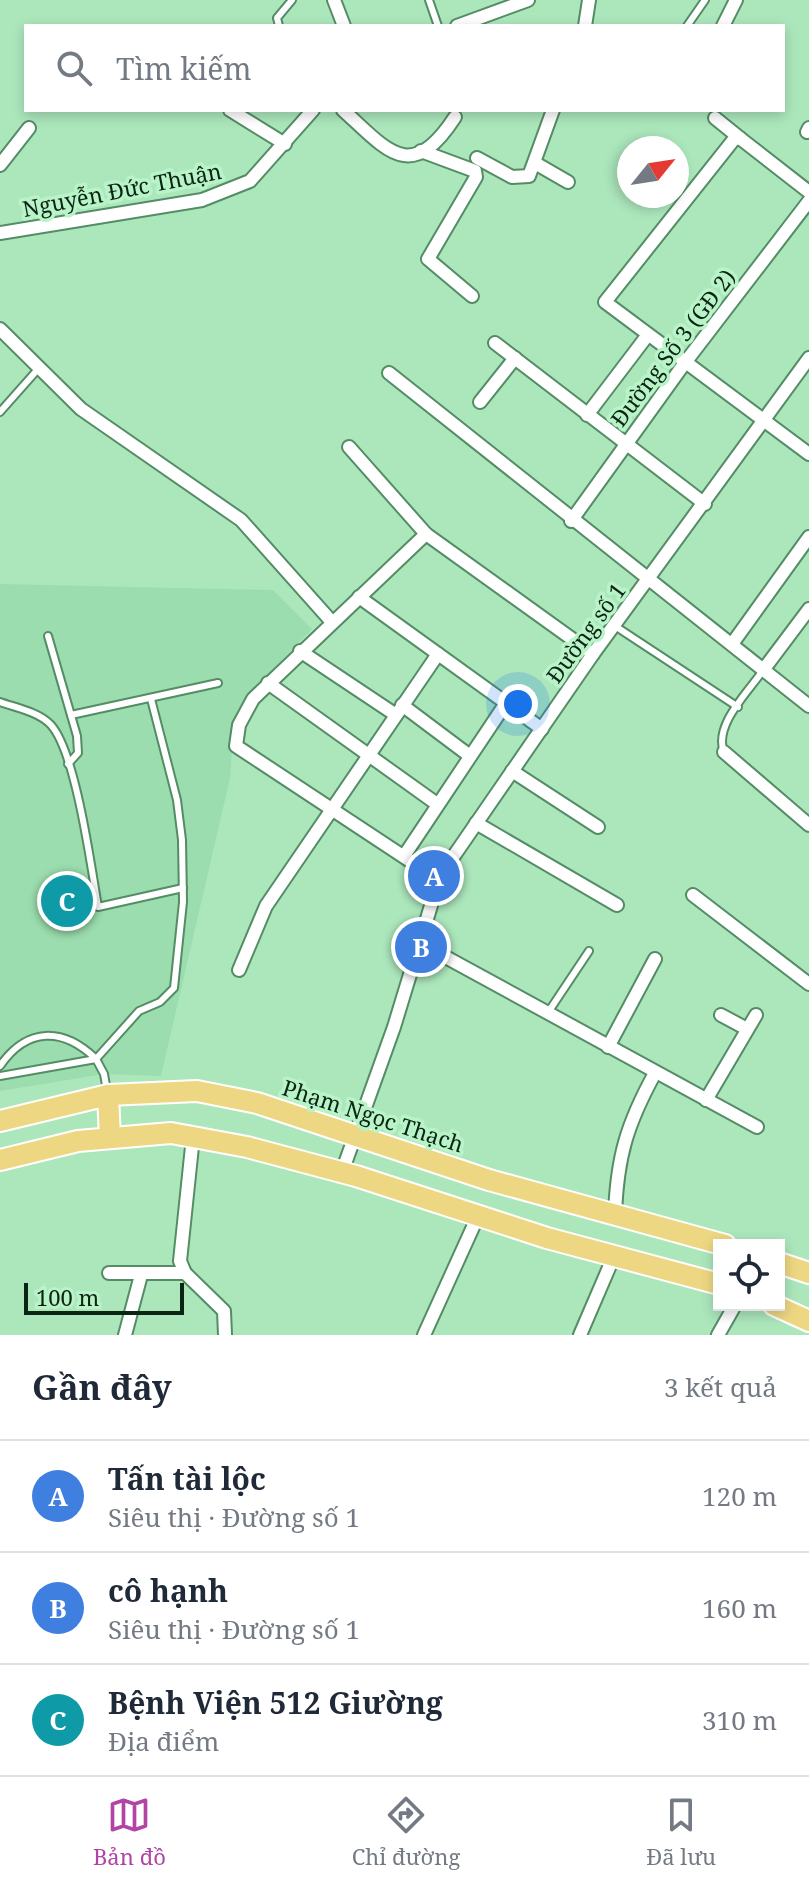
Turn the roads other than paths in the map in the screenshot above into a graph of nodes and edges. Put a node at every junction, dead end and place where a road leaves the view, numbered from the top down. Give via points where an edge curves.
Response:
1 (292, 0) edge
2 (334, 0) edge
3 (429, 0) edge
4 (528, 0) edge
5 (589, 0) edge
6 (705, 0) edge
7 (736, 0) edge
8 (278, 24) edge
9 (343, 24) edge
10 (437, 24) edge
11 (462, 24) edge
12 (585, 24) edge
13 (688, 24) edge
14 (724, 24) edge
15 (233, 112) edge
16 (311, 112) edge
17 (345, 112) edge
18 (552, 112) edge
19 (455, 117) dead end
20 (715, 118) dead end
21 (29, 128) dead end
22 (741, 139) junction
23 (285, 144) junction
24 (421, 151) junction
25 (477, 158) dead end
26 (535, 163) junction
27 (0, 165) edge
28 (568, 182) dead end
29 (809, 192) edge
30 (809, 201) edge
31 (0, 233) edge
32 (472, 296) dead end
33 (0, 329) edge
34 (647, 336) junction
35 (495, 343) dead end
36 (515, 358) junction
37 (809, 358) edge
38 (684, 364) junction
39 (39, 368) junction
40 (389, 373) dead end
41 (480, 402) dead end
42 (0, 412) edge
43 (587, 415) junction
44 (763, 423) junction
45 (625, 445) junction
46 (349, 447) dead end
47 (809, 454) edge
48 (705, 504) junction
49 (571, 521) junction
50 (426, 534) junction
51 (809, 537) edge
52 (650, 580) junction
53 (359, 597) junction
54 (809, 609) edge
55 (331, 621) junction
56 (615, 626) junction
57 (48, 636) dead end
58 (732, 644) junction
59 (300, 651) junction
60 (438, 654) junction
61 (593, 654) junction
62 (764, 669) junction
63 (218, 683) dead end
64 (268, 683) junction
65 (151, 699) junction
66 (0, 702) edge
67 (506, 703) junction
68 (809, 706) edge
69 (738, 707) junction
70 (399, 710) junction
71 (71, 715) junction
72 (542, 729) junction
73 (724, 752) joint
74 (368, 755) junction
75 (470, 756) junction
76 (68, 764) junction
77 (512, 771) junction
78 (437, 804) junction
79 (332, 807) junction
80 (476, 823) junction
81 (809, 825) edge
82 (598, 827) dead end
83 (404, 856) junction
84 (439, 880) junction
85 (183, 888) junction
86 (693, 895) dead end
87 (617, 905) dead end
88 (418, 942) junction
89 (589, 951) dead end
90 (655, 959) dead end
91 (239, 970) dead end
92 (809, 984) edge
93 (547, 1014) junction
94 (721, 1015) dead end
95 (756, 1015) dead end
96 (747, 1029) junction
97 (608, 1047) junction
98 (96, 1059) junction
99 (0, 1066) edge
100 (655, 1073) junction
101 (0, 1076) edge
102 (108, 1095) junction
103 (706, 1100) junction
104 (0, 1121) edge
105 (757, 1127) dead end
106 (357, 1135) junction
107 (193, 1137) junction
108 (110, 1138) junction
109 (0, 1160) edge
110 (342, 1172) junction
111 (615, 1215) junction
112 (478, 1216) junction
113 (713, 1242) edge
114 (614, 1256) junction
115 (785, 1265) edge
116 (109, 1273) dead end
117 (185, 1273) junction
118 (809, 1273) edge
119 (141, 1275) junction
120 (713, 1282) edge
121 (785, 1310) edge
122 (732, 1311) edge
123 (809, 1321) edge
124 (125, 1335) edge
125 (225, 1335) edge
126 (424, 1335) edge
127 (580, 1335) edge
128 (718, 1335) edge

1 - 8 lane via 277,18
2 - 9 street
3 - 10 lane
4 - 11 street
5 - 12 street
6 - 13 lane
7 - 14 street
15 - 23 street
16 - 23 street, Nguyễn Đức Thuận
17 - 24 street via 393,155 406,158
18 - 26 street
19 - 24 street
20 - 22 street
21 - 27 street
22 - 29 street
22 - 34 street via 727,146 606,299 606,305
23 - 31 street, Nguyễn Đức Thuận via 250,181 228,192
24 - 32 street via 475,171 428,259
25 - 26 street via 512,177 529,176
26 - 28 street
30 - 38 street, Đường Số 3 (GĐ 2)
33 - 39 street
34 - 38 street
34 - 43 street
35 - 36 street
36 - 41 street
36 - 43 street
37 - 44 street, Đường số 1
38 - 44 street
38 - 45 street, Đường Số 3 (GĐ 2)
39 - 42 lane
39 - 55 street via 81,409 241,520
40 - 49 street
43 - 45 street
44 - 47 street
44 - 48 street, Đường số 1
45 - 48 street
45 - 49 street, Đường Số 3 (GĐ 2)
46 - 50 street
48 - 52 street, Đường số 1
49 - 52 street
50 - 53 street
50 - 61 street
51 - 58 street
52 - 56 street, Đường số 1
52 - 58 street
53 - 55 street
53 - 60 street
54 - 62 street
55 - 59 street
56 - 61 street, Đường số 1
56 - 69 lane
57 - 71 lane
58 - 62 street
59 - 64 street
59 - 70 street
60 - 67 street
60 - 70 street
61 - 72 street, Đường số 1
62 - 68 street
62 - 69 lane
63 - 65 lane
64 - 74 street
64 - 79 street via 239,725 236,746
65 - 71 lane
65 - 85 lane via 177,800
66 - 76 lane via 45,719
67 - 72 street
67 - 75 street
69 - 73 lane via 722,736
70 - 74 street
70 - 75 street
71 - 76 lane via 78,753
72 - 77 street, Đường số 1
73 - 81 street
74 - 78 street
74 - 79 street
75 - 78 street
76 - 85 lane via 98,907
77 - 80 street, Đường số 1
77 - 82 street
78 - 83 street
79 - 83 street
79 - 91 street via 266,906
80 - 84 street, Đường số 1
80 - 87 street
83 - 84 street
84 - 88 street, Đường số 1
85 - 98 lane via 174,988 160,1002 139,1011
86 - 92 street
88 - 93 street
88 - 106 street, Đường số 1
89 - 93 lane
90 - 97 street
93 - 97 street
94 - 96 street
95 - 96 street
96 - 103 street
97 - 100 street
98 - 99 lane via 79,1043 53,1036 22,1043
98 - 101 lane
98 - 102 lane
100 - 103 street
100 - 111 street via 618,1160
102 - 104 main road, Phạm Ngọc Thạch
102 - 106 main road, Phạm Ngọc Thạch via 197,1091 257,1103
102 - 108 main road
103 - 105 street
106 - 110 street, Đường số 1
106 - 111 main road, Phạm Ngọc Thạch
107 - 108 main road via 171,1133
107 - 110 main road
107 - 117 street via 180,1261
108 - 109 main road
110 - 112 main road
111 - 113 main road, Phạm Ngọc Thạch
112 - 114 main road
112 - 126 street
114 - 120 main road
114 - 127 street
115 - 118 main road
116 - 119 street
117 - 119 street
117 - 125 street via 224,1311
119 - 124 street
121 - 123 main road
122 - 128 street

